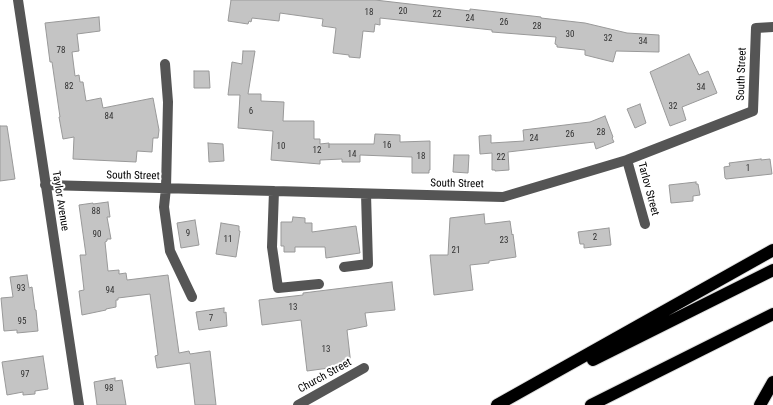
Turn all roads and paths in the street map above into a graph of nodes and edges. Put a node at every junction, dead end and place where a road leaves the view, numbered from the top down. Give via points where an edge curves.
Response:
1 (18, 0) edge
2 (773, 27) edge
3 (165, 64) dead end
4 (627, 160) junction
5 (45, 185) junction
6 (166, 188) junction
7 (274, 191) junction
8 (366, 194) junction
9 (645, 224) dead end
10 (773, 250) edge
11 (344, 267) dead end
12 (773, 270) edge
13 (319, 284) dead end
14 (192, 297) dead end
15 (773, 314) edge
16 (364, 368) dead end
17 (773, 382) edge
18 (79, 405) edge
19 (298, 405) edge
20 (497, 405) edge
21 (503, 405) edge
22 (591, 405) edge
23 (760, 405) edge

1 - 5 street, Taylor Avenue
2 - 4 street, South Street via 756,28 753,111
3 - 6 street via 168,102
4 - 8 street, South Street via 503,197
4 - 9 street, Tarlov Street
5 - 6 street, South Street
5 - 18 street, Taylor Avenue
6 - 7 street, South Street
6 - 14 street via 164,207 170,251
7 - 8 street, South Street
7 - 13 street via 272,247 278,288
8 - 11 street via 368,264
10 - 20 highway
12 - 21 highway
15 - 22 highway
16 - 19 street, Church Street
17 - 23 highway

